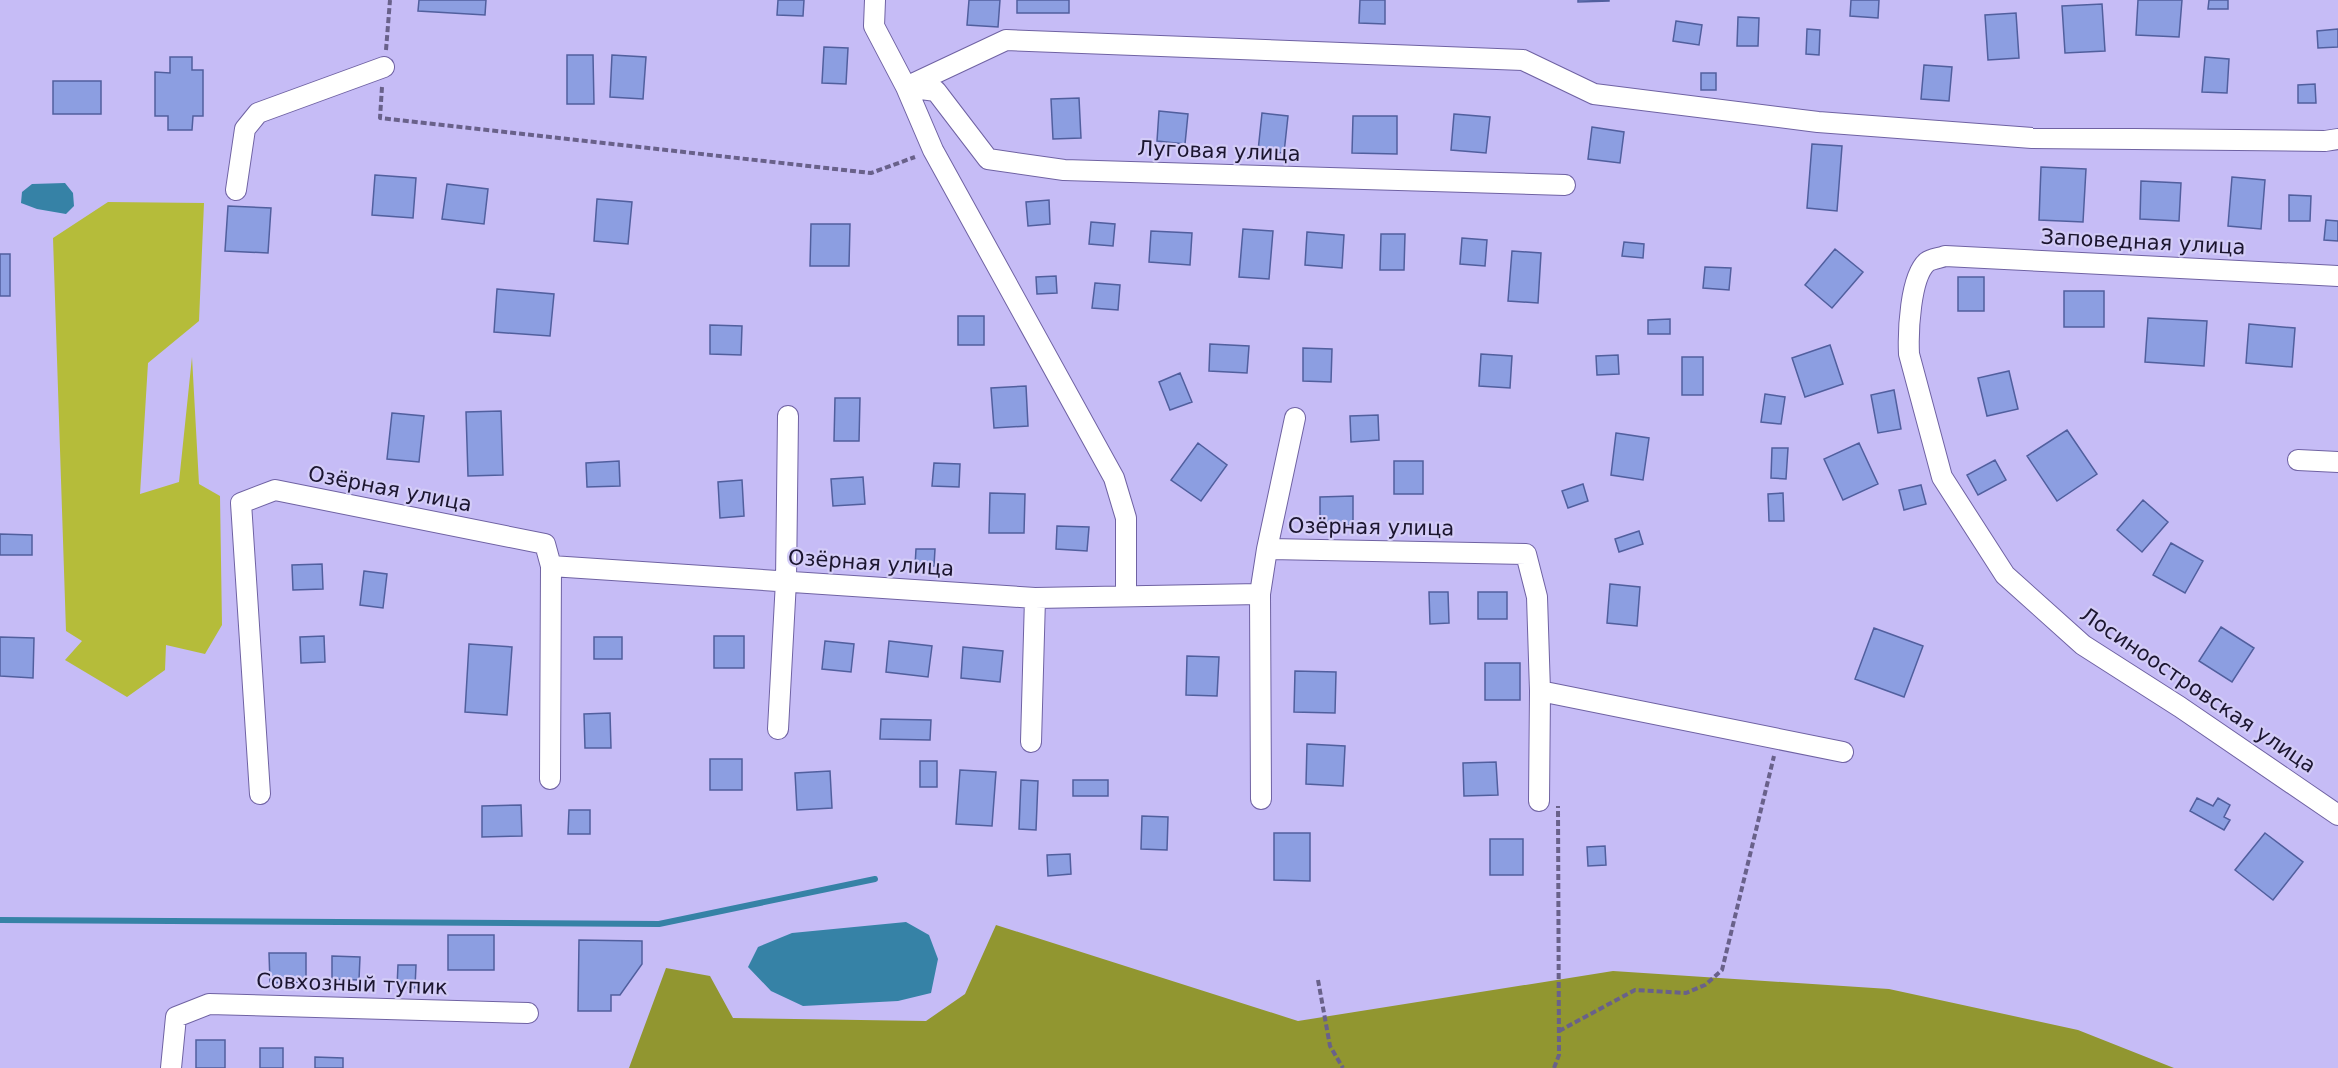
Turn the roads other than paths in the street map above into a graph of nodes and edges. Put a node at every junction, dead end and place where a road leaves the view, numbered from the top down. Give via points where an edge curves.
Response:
1 (875, 0) edge
2 (384, 67) road end
3 (906, 87) junction
4 (2338, 139) edge
5 (1564, 185) dead end
6 (236, 190) dead end
7 (1945, 256) joint
8 (2338, 276) edge
9 (788, 416) dead end
10 (1295, 418) dead end
11 (2298, 460) dead end
12 (2338, 462) edge
13 (1268, 549) junction
14 (551, 566) junction
15 (786, 581) junction
16 (1260, 594) junction
17 (1126, 596) junction
18 (1035, 598) junction
19 (1540, 692) junction
20 (778, 729) dead end
21 (1031, 742) dead end
22 (1843, 752) dead end
23 (550, 779) dead end
24 (260, 794) dead end
25 (1548, 798) road end
26 (1261, 799) dead end
27 (2338, 815) edge
28 (528, 1013) dead end
29 (171, 1068) edge

1 - 3 street via 874,26
2 - 6 street via 258,112 245,129
3 - 4 street via 1006,40 1523,60 1594,94 1853,125 2032,138
3 - 5 street, Луговая улица via 936,92 988,159 1064,170
3 - 17 street via 933,150 1114,478 1126,518
7 - 8 street, Заповедная улица
7 - 27 street, Лосиноостровская улица via 1927,262 1916,279 1909,354 1942,477 2005,575 2083,645
9 - 15 street
10 - 13 street
11 - 12 street
13 - 16 street, Озёрная улица
13 - 19 street, Озёрная улица via 1526,554 1537,597
14 - 15 street, Озёрная улица
14 - 23 street
14 - 24 street, Озёрная улица via 544,544 275,490 241,503
15 - 18 street, Озёрная улица
15 - 20 street
16 - 17 street, Озёрная улица
16 - 26 street
17 - 18 street, Озёрная улица
18 - 21 street
19 - 22 street
19 - 25 street, Озёрная улица
28 - 29 street, Совхозный тупик via 209,1004 176,1017

